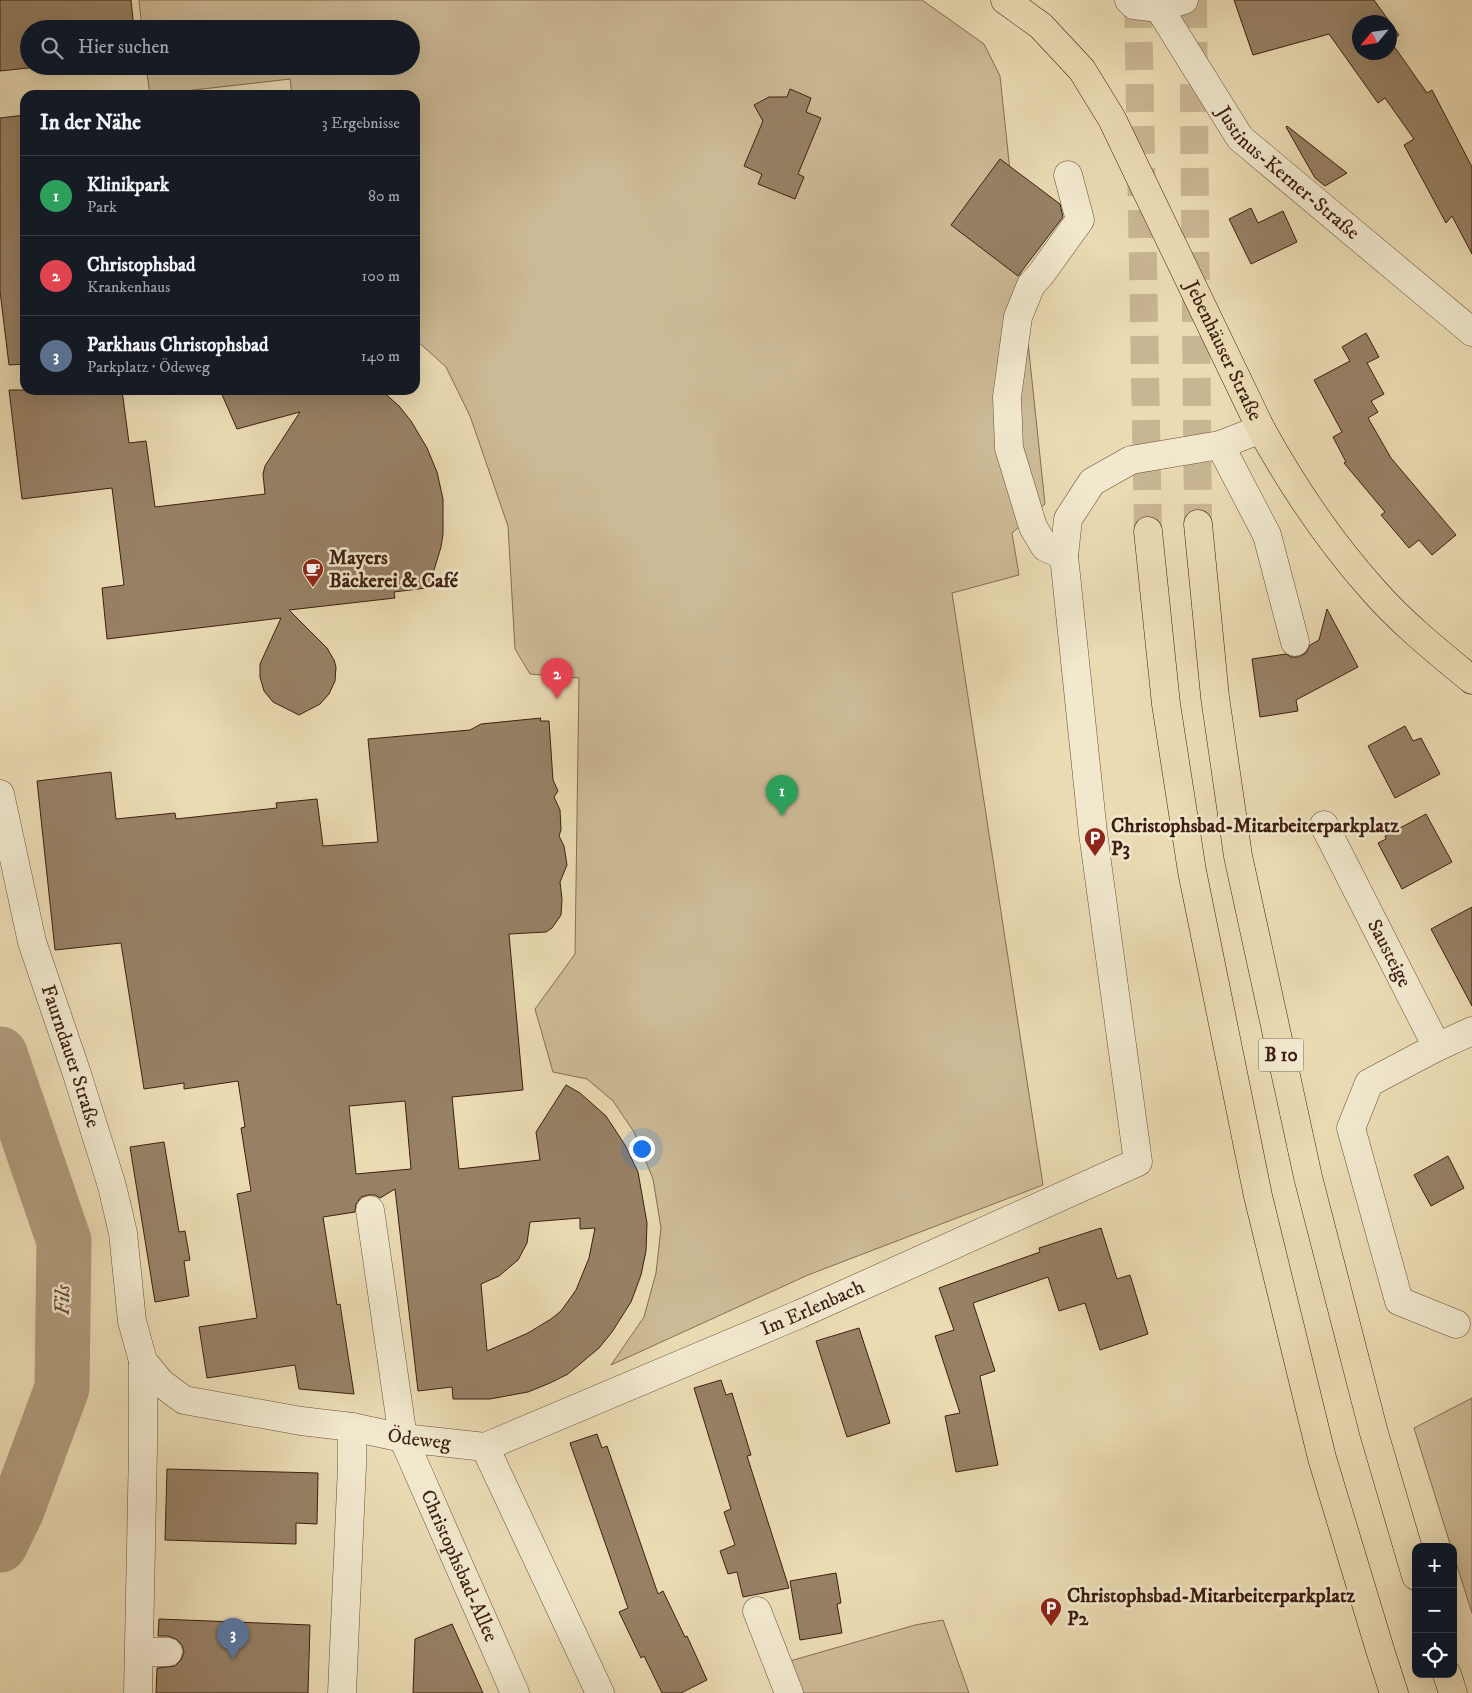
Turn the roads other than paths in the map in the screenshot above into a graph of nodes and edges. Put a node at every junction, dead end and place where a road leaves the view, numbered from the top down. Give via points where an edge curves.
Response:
1 (1005, 0) edge
2 (1129, 0) edge
3 (1172, 4) edge
4 (1068, 175) dead end
5 (1472, 332) edge
6 (1261, 429) junction
7 (1220, 445) junction
8 (1198, 524) tunnel mouth
9 (1148, 531) tunnel mouth
10 (1064, 556) junction
11 (1295, 642) dead end
12 (1472, 680) edge
13 (0, 794) edge
14 (1324, 825) dead end
15 (1472, 1031) edge
16 (1437, 1047) junction
17 (370, 1210) dead end
18 (132, 1321) joint
19 (1456, 1324) dead end
20 (143, 1361) junction
21 (352, 1427) junction
22 (403, 1438) junction
23 (485, 1447) junction
24 (1412, 1562) edge
25 (757, 1611) dead end
26 (140, 1652) junction
27 (168, 1652) dead end
28 (1448, 1678) edge
29 (138, 1693) edge
30 (342, 1693) edge
31 (515, 1693) edge
32 (600, 1693) edge
33 (789, 1693) edge
34 (1394, 1693) edge
35 (1453, 1693) edge

1 - 6 main road, Jebenhäuser Straße via 1042,26 1082,70 1112,119
2 - 3 street, Justinus-Kerner-Straße via 1134,5
3 - 5 street, Justinus-Kerner-Straße via 1240,138
4 - 10 street via 1080,220 1031,285 1018,317 1007,397 1009,448 1033,527 1045,547
6 - 7 street
6 - 12 main road, Jebenhäuser Straße via 1303,500 1374,592 1428,644
7 - 10 street via 1131,460 1092,482 1068,519
7 - 11 street via 1267,536
8 - 24 main road, B 10 via 1215,696 1238,856 1308,1177 1374,1433
9 - 34 main road, B 10 via 1166,704 1192,871 1258,1196 1322,1458
10 - 23 street, Im Erlenbach via 1093,833 1138,1162 800,1314
13 - 18 street, Faurndauer Straße via 32,942 112,1186 123,1233
14 - 16 street, Sausteige
15 - 16 street
16 - 19 street via 1369,1083 1351,1128 1399,1301
17 - 22 street, Christophsbad-Allee
18 - 20 street, Ödeweg
20 - 21 street, Ödeweg via 161,1383 184,1400
20 - 26 street
21 - 22 street, Ödeweg
21 - 30 street
22 - 23 street, Ödeweg
22 - 31 street, Christophsbad-Allee
23 - 32 street
25 - 33 street
26 - 27 street
26 - 29 street
28 - 35 main road

